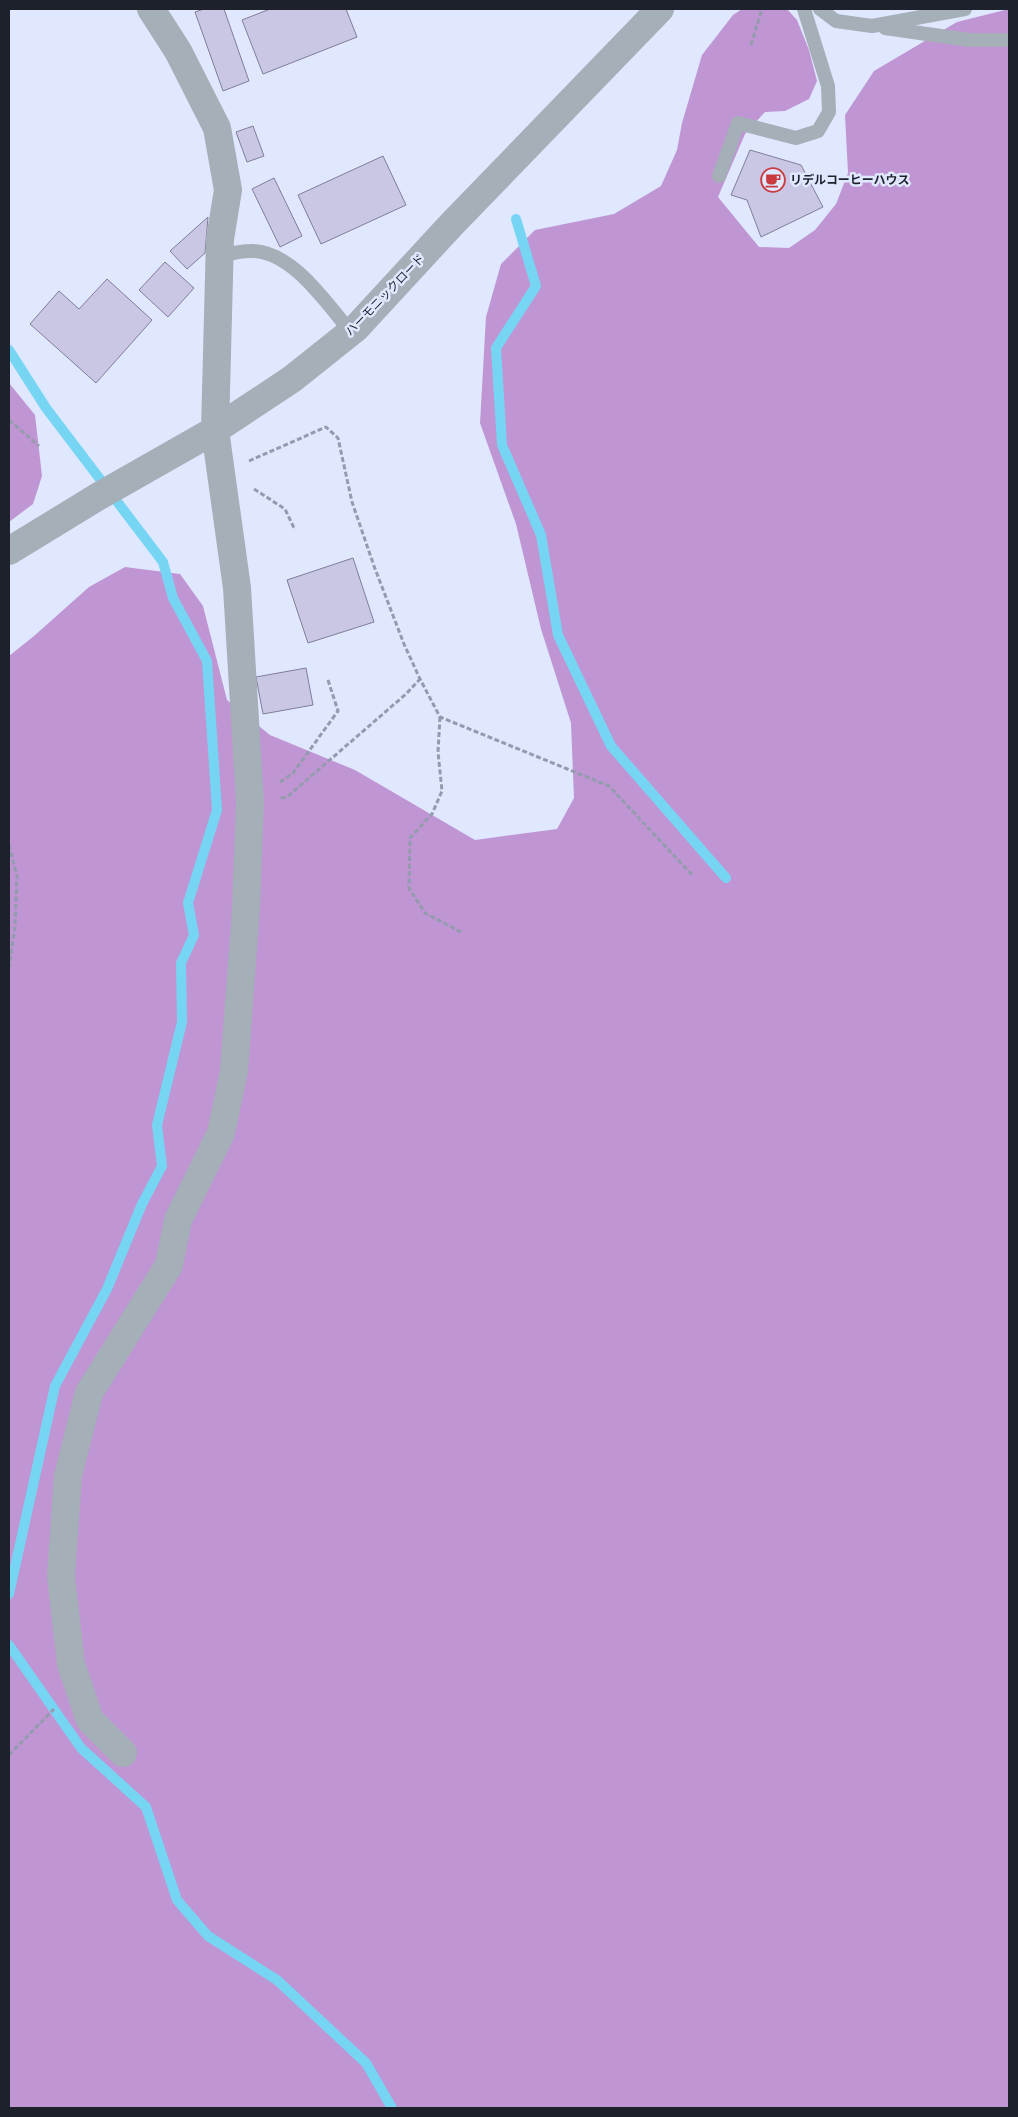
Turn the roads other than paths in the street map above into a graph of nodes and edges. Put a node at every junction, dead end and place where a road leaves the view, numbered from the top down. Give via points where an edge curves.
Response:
1 (151, 9) edge
2 (660, 9) edge
3 (804, 9) edge
4 (820, 9) edge
5 (965, 9) edge
6 (872, 26) junction
7 (1009, 40) edge
8 (719, 176) dead end
9 (220, 256) junction
10 (350, 332) junction
11 (215, 430) junction
12 (9, 551) edge
13 (123, 1752) dead end

1 - 9 street via 178,51 217,128 228,190
2 - 10 street, ハーモニックロード
3 - 8 lane via 828,86 828,112 818,131 796,138 738,123
4 - 6 lane via 836,21
5 - 6 lane
6 - 7 lane via 969,40
9 - 10 lane via 251,250 277,256 302,275
9 - 11 street
10 - 11 street, ハーモニックロード via 292,379
11 - 12 street, ハーモニックロード
11 - 13 street via 237,588 250,802 234,1071 221,1133 178,1220 169,1265 89,1393 68,1476 61,1576 71,1664 78,1686 90,1720

